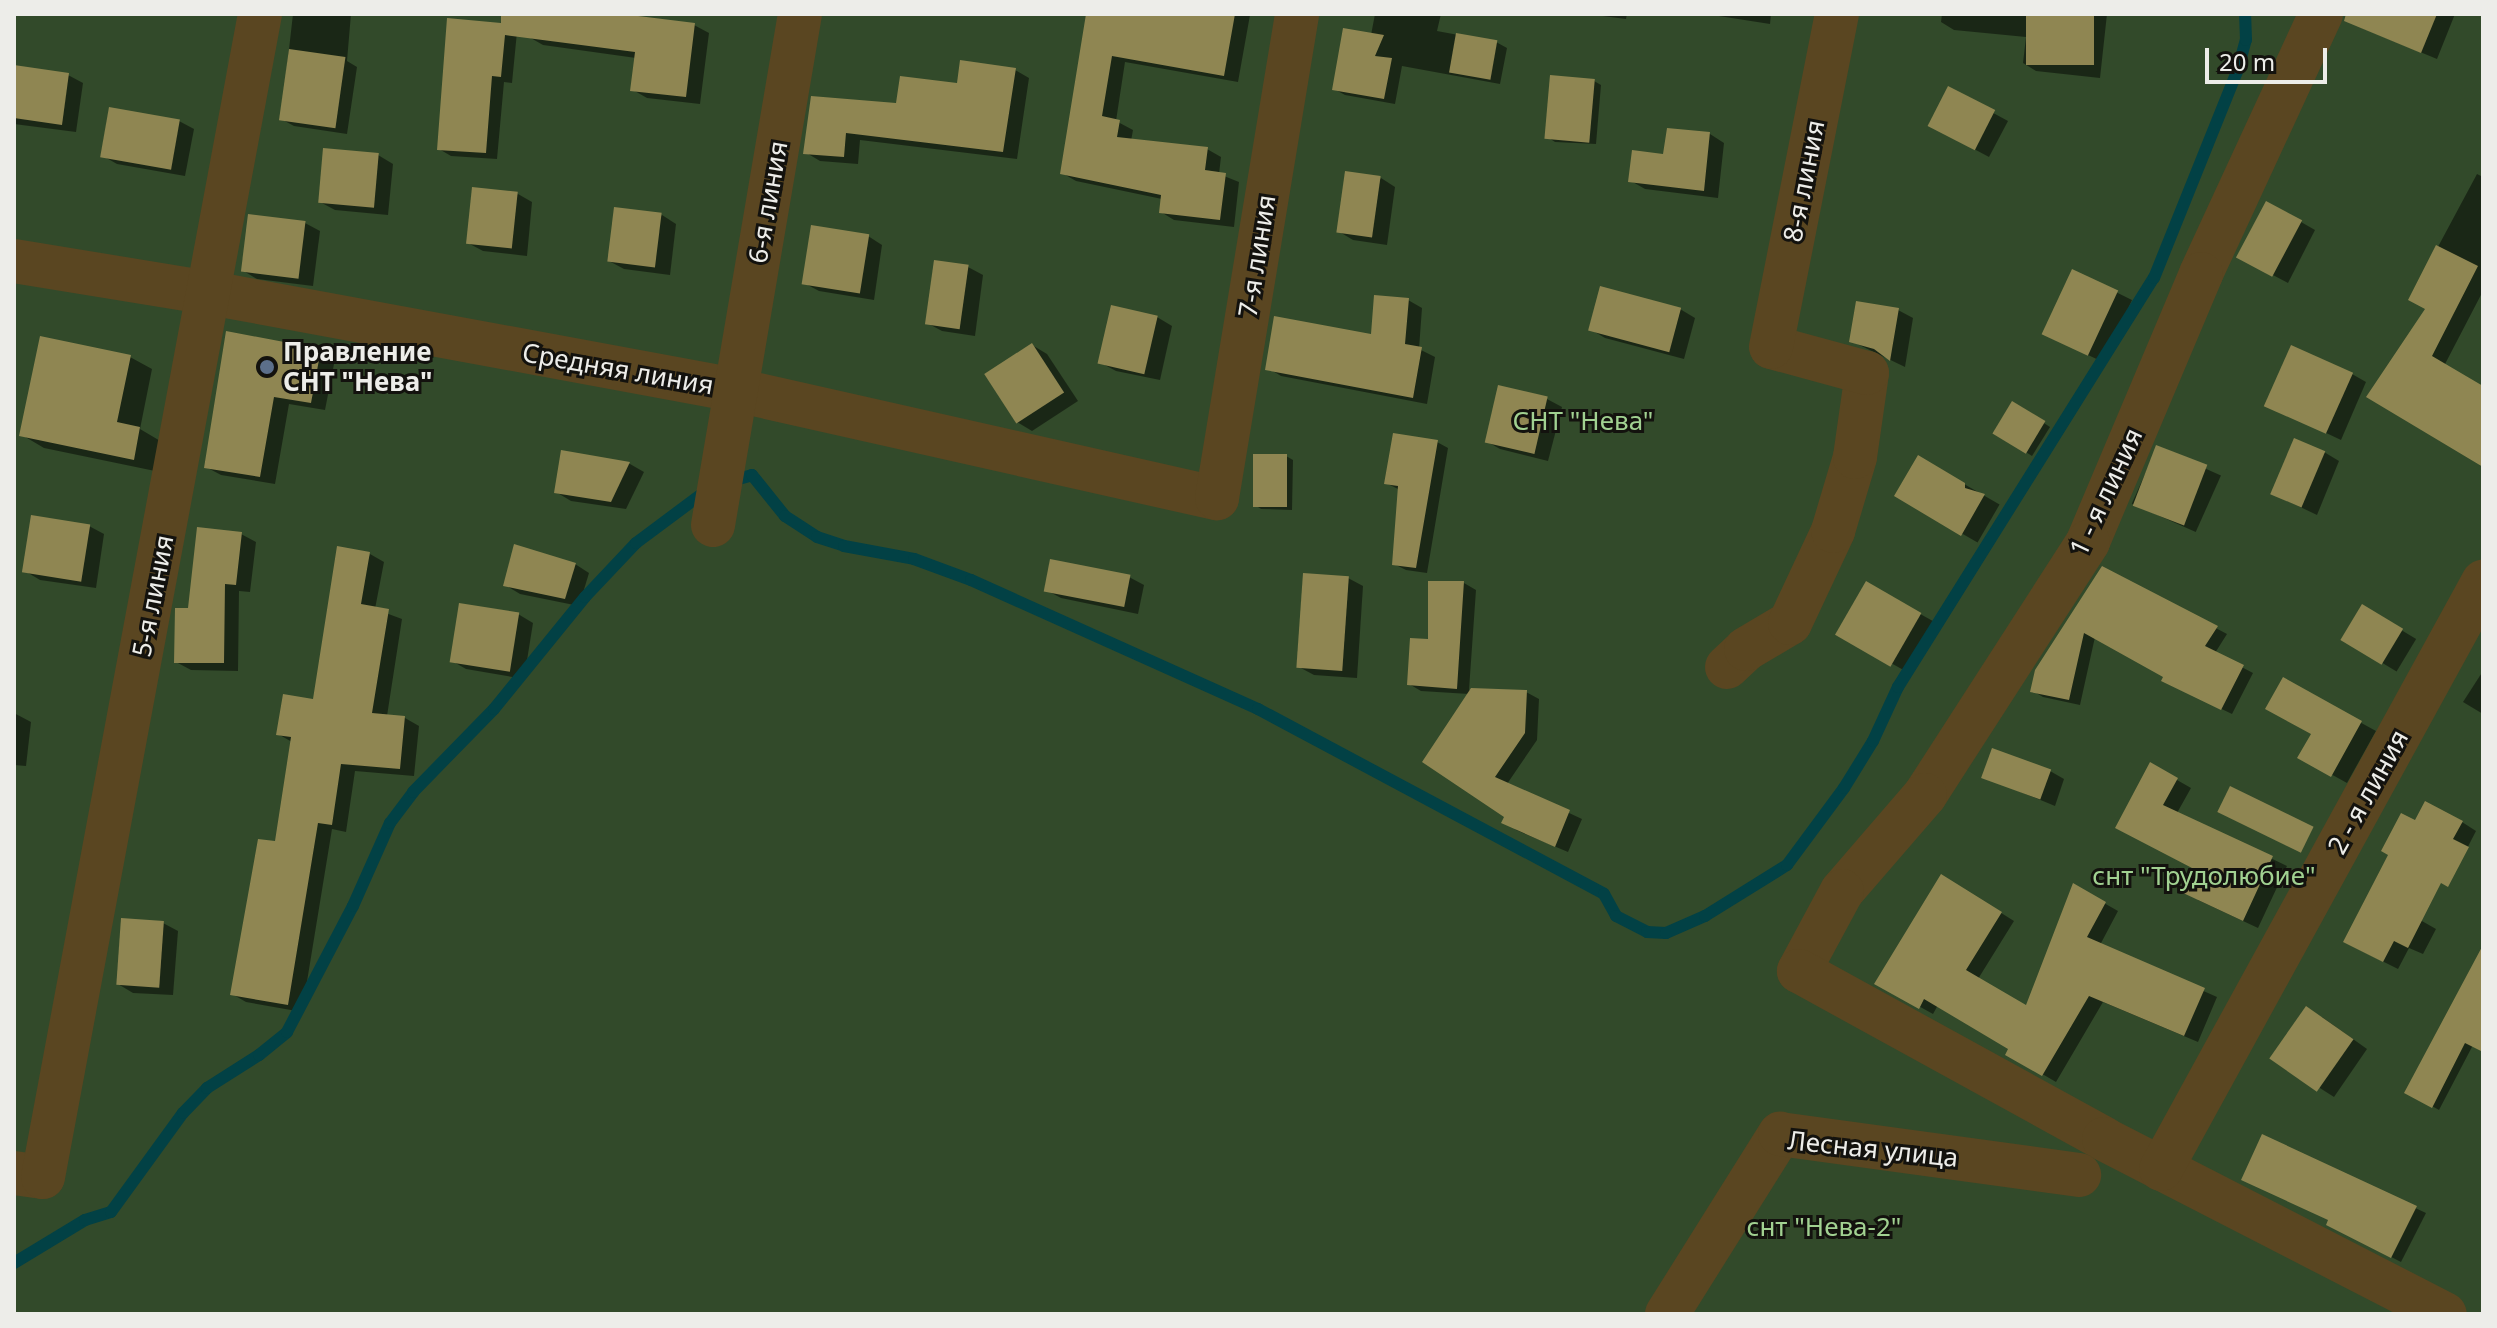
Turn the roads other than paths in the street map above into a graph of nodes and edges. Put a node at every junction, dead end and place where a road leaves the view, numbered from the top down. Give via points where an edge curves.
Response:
1 (260, 14) edge
2 (800, 14) edge
3 (1297, 14) edge
4 (1837, 14) edge
5 (2321, 14) edge
6 (14, 261) edge
7 (210, 293) junction
8 (736, 390) junction
9 (1217, 498) joint
10 (718, 501) dead end
11 (2483, 582) edge
12 (1727, 667) dead end
13 (2161, 1169) junction
14 (28, 1175) edge
15 (2079, 1175) dead end
16 (1667, 1314) edge
17 (2445, 1314) edge

1 - 7 street, 5-я линия
2 - 8 street, 6-я линия
3 - 9 street, 7-я линия
4 - 12 street, 8-я линия via 1771,347 1867,373 1857,443 1833,531 1790,623
5 - 13 street, 1 - я линия via 2201,274 2088,542 1925,795 1842,891 1799,971
6 - 7 street, Средняя линия
7 - 8 street, Средняя линия
7 - 14 street, 5-я линия
8 - 9 street, Средняя линия
8 - 10 street, 6-я линия
11 - 13 street, 2 - я линия
13 - 17 street
15 - 16 street, Лесная улица via 1780,1134

